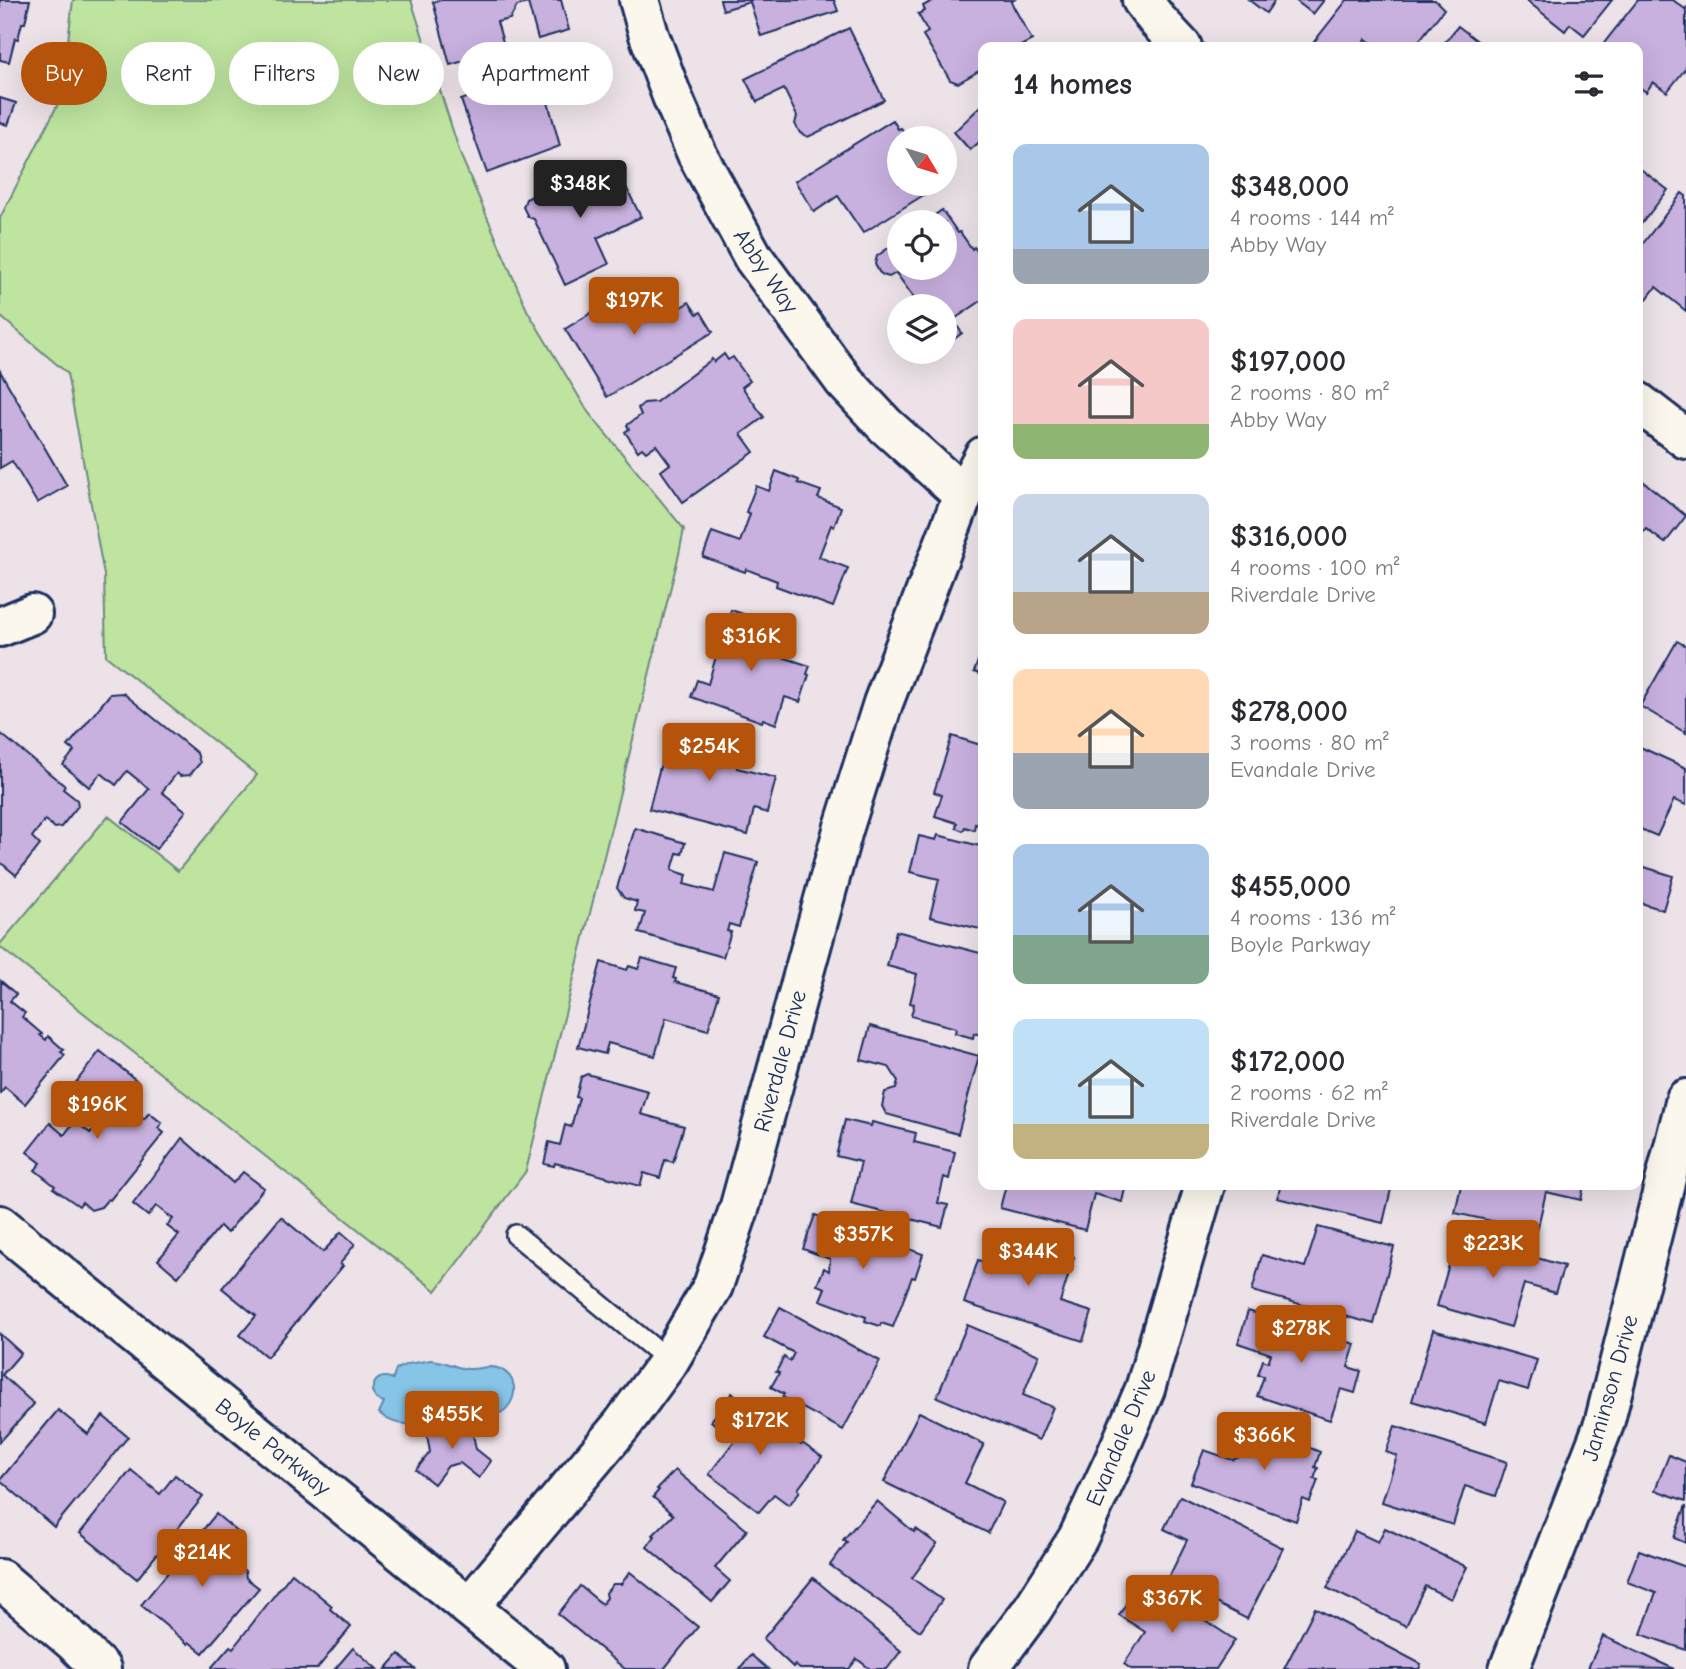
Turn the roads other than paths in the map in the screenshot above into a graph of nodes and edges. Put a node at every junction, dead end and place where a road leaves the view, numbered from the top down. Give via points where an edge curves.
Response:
1 (639, 0) edge
2 (1142, 0) edge
3 (1177, 42) edge
4 (1643, 406) edge
5 (1686, 439) edge
6 (978, 467) edge
7 (963, 495) junction
8 (1686, 1099) edge
9 (1204, 1190) edge
10 (0, 1224) edge
11 (516, 1235) dead end
12 (669, 1361) junction
13 (0, 1580) edge
14 (469, 1607) junction
15 (101, 1669) edge
16 (545, 1669) edge
17 (988, 1669) edge
18 (1509, 1669) edge

1 - 7 street, Abby Way via 697,154 753,257 844,380
2 - 3 street
4 - 5 street
6 - 7 street, Riverdale Drive
7 - 12 street, Riverdale Drive via 883,703 847,817 740,1206 712,1286
8 - 18 street, Jaminson Drive via 1604,1424
9 - 17 street, Evandale Drive via 1145,1389 1113,1463 1078,1538
10 - 14 street, Boyle Parkway
11 - 12 lane
12 - 14 street, Riverdale Drive via 622,1425
13 - 15 street
14 - 16 street, Boyle Parkway

